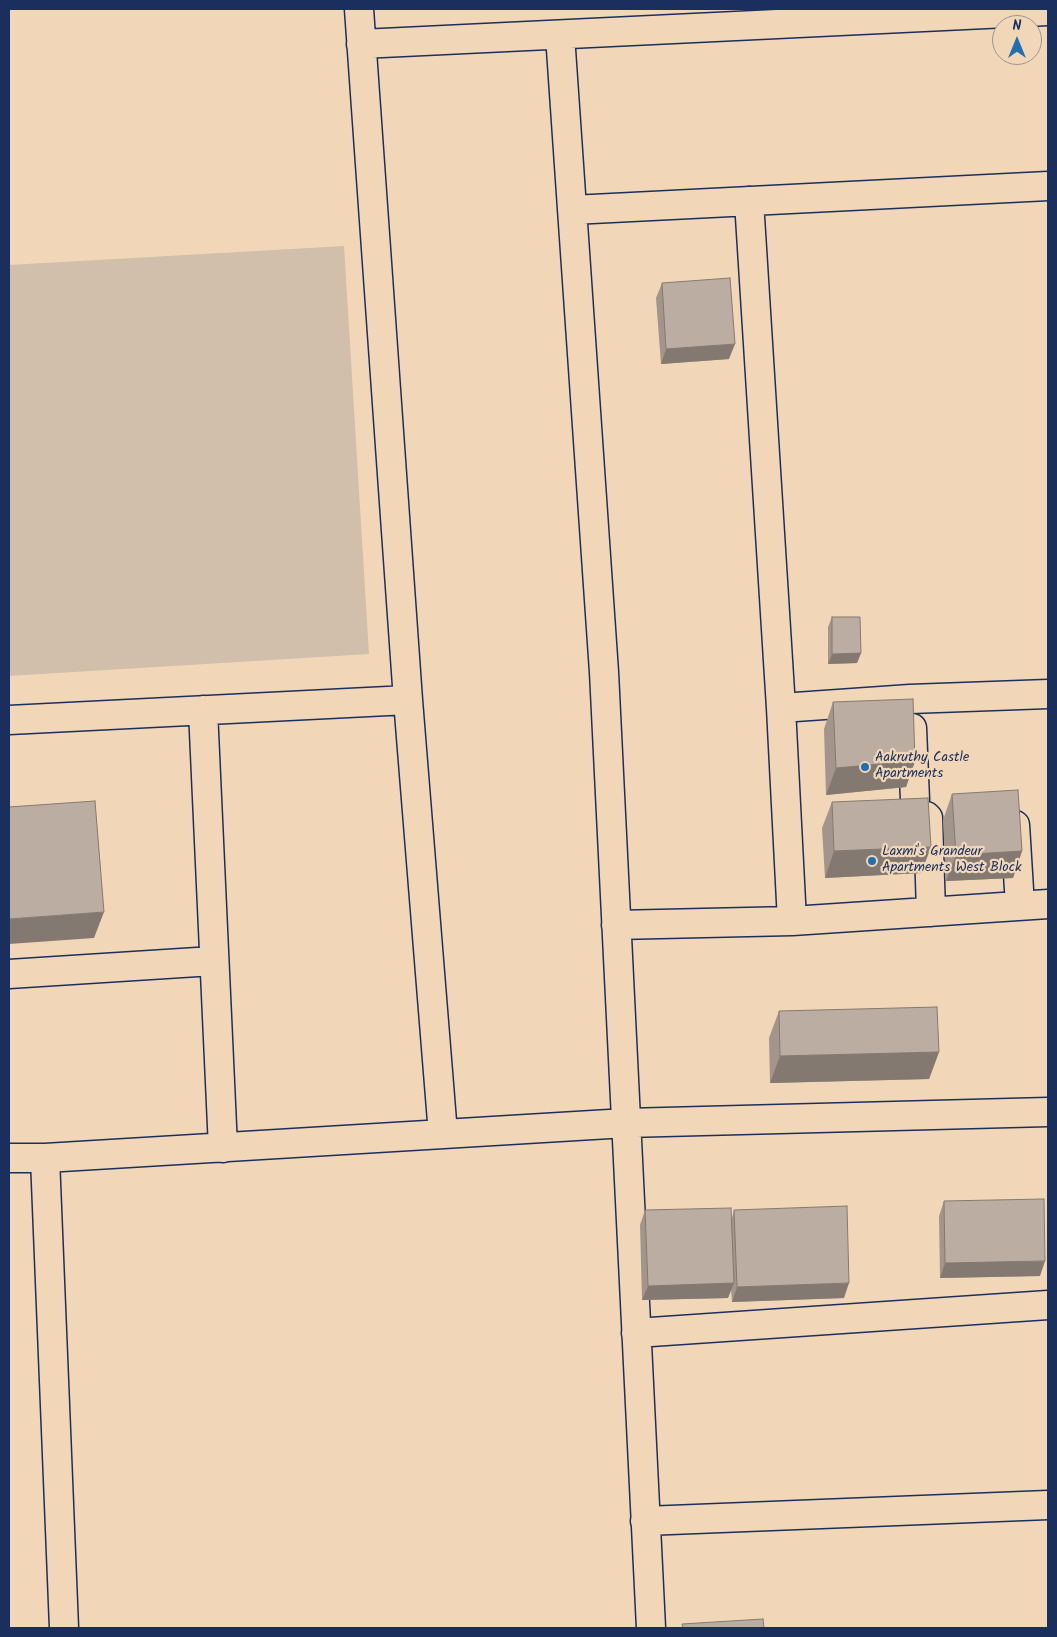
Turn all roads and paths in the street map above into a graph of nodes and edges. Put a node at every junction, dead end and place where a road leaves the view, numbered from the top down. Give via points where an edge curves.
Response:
1 (359, 9) edge
2 (1033, 10) edge
3 (560, 35) junction
4 (361, 44) junction
5 (1048, 186) edge
6 (749, 201) junction
7 (572, 210) junction
8 (1048, 694) edge
9 (910, 699) junction
10 (408, 700) junction
11 (781, 708) junction
12 (203, 710) junction
13 (9, 720) edge
14 (1000, 804) edge
15 (1048, 904) edge
16 (1020, 906) junction
17 (931, 912) junction
18 (792, 921) junction
19 (616, 925) junction
20 (213, 961) junction
21 (9, 974) edge
22 (1048, 1112) edge
23 (626, 1123) junction
24 (443, 1134) junction
25 (223, 1148) junction
26 (9, 1158) edge
27 (45, 1158) junction
28 (1048, 1305) edge
29 (636, 1333) junction
30 (1048, 1505) edge
31 (645, 1521) junction
32 (64, 1628) edge
33 (651, 1628) edge

1 - 4 street
2 - 3 street
3 - 4 street
3 - 7 street
4 - 10 street
5 - 6 street
6 - 7 street
6 - 11 street
7 - 19 street via 604,672
8 - 9 street
9 - 11 street
9 - 17 street via 904,807 928,818
10 - 12 street
10 - 24 street
11 - 18 street
12 - 13 street
12 - 20 street
14 - 16 street via 1014,807
15 - 16 street
16 - 17 street
17 - 18 street
18 - 19 street
19 - 23 street
20 - 21 street
20 - 25 street
22 - 23 street
23 - 24 street
23 - 29 street
24 - 25 street
25 - 27 street
26 - 27 street
27 - 32 street
28 - 29 street
29 - 31 street
30 - 31 street
31 - 33 street

